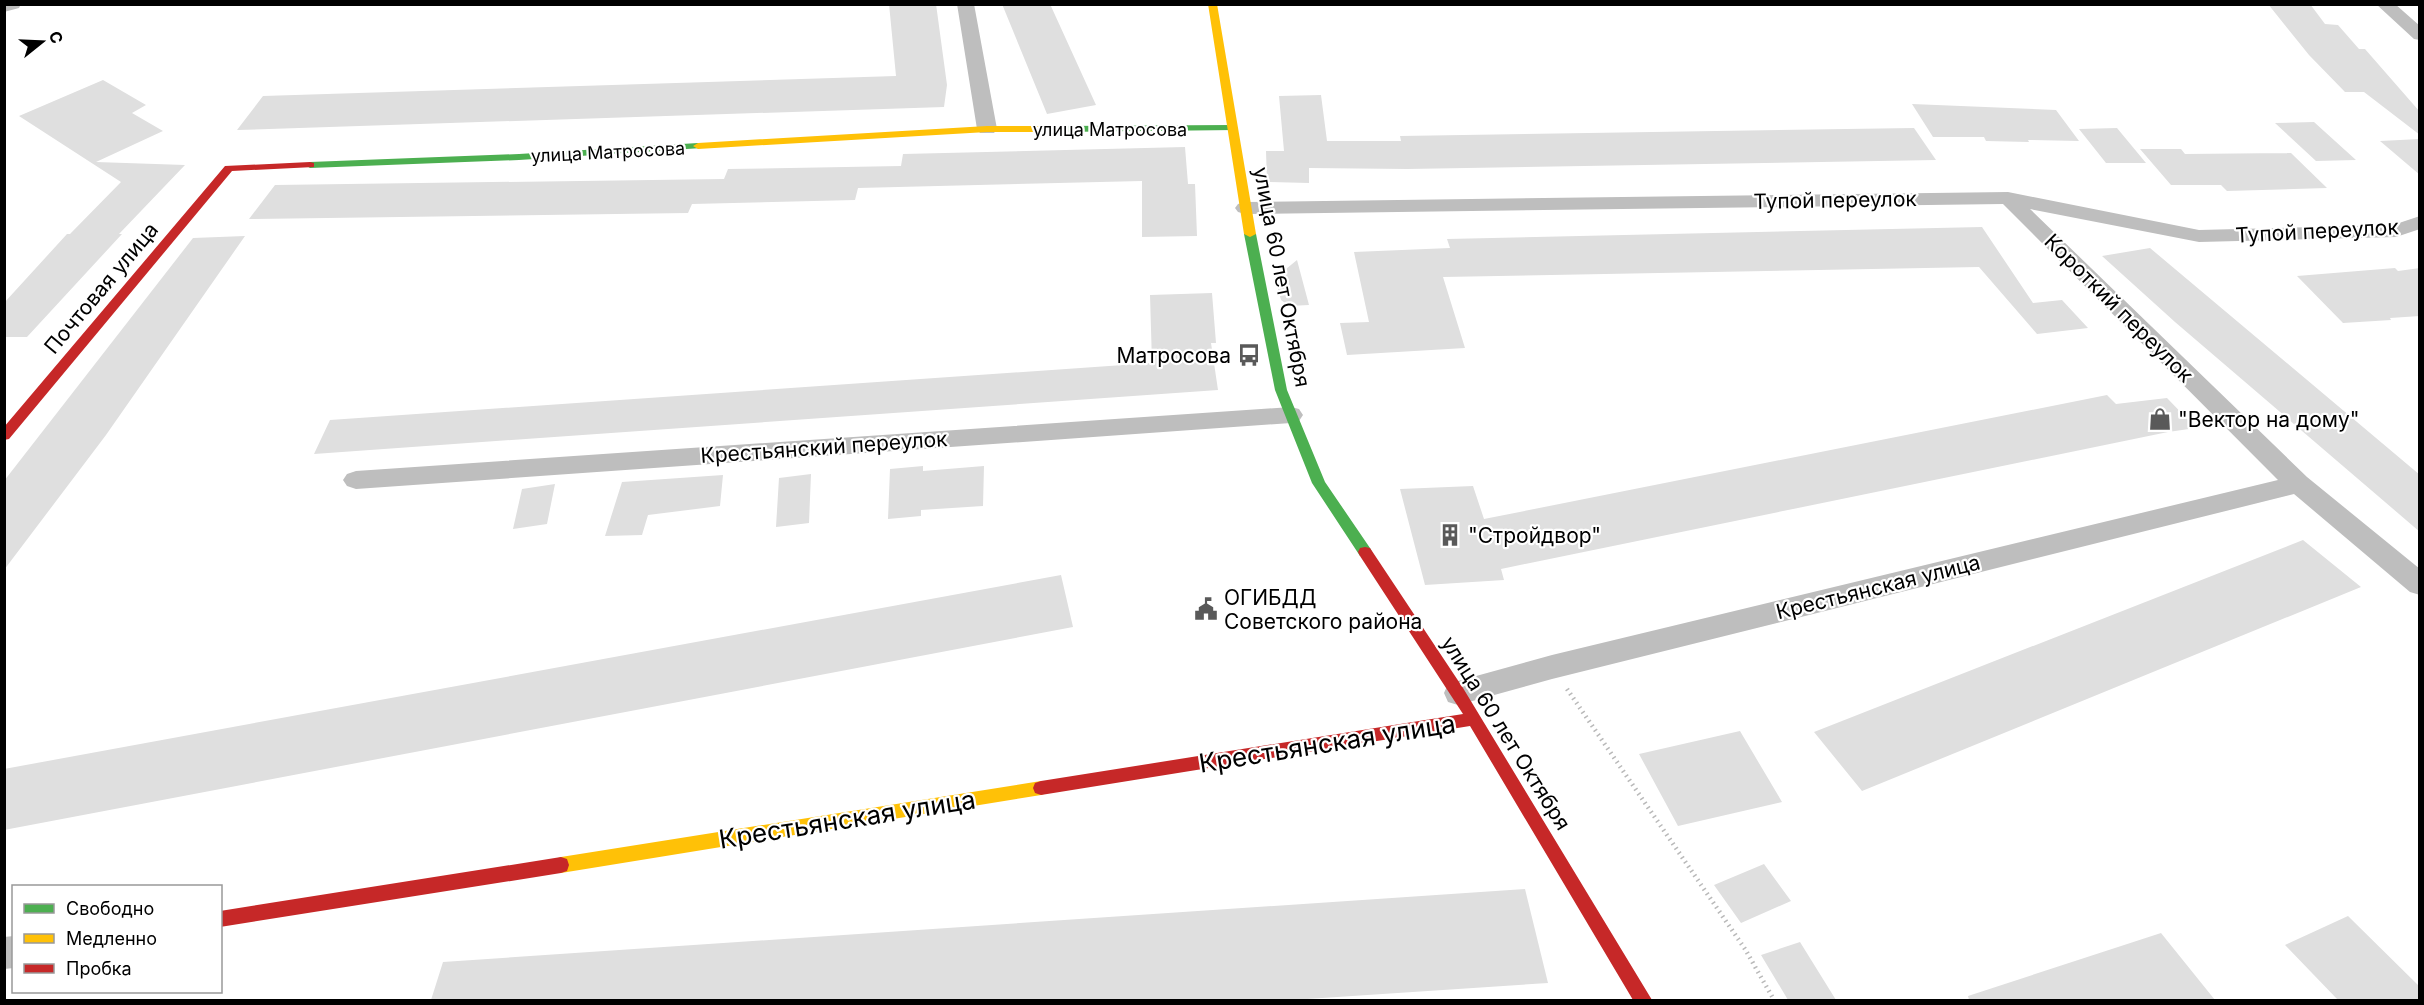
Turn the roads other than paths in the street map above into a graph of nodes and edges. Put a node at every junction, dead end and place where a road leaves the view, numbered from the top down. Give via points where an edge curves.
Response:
1 (13, 4) edge
2 (964, 4) edge
3 (1212, 4) edge
4 (2384, 4) edge
5 (4, 7) edge
6 (2420, 34) edge
7 (987, 129) junction
8 (1232, 129) junction
9 (229, 168) joint
10 (2008, 198) junction
11 (1245, 208) junction
12 (2420, 222) edge
13 (1291, 415) junction
14 (4, 436) edge
15 (356, 480) dead end
16 (2298, 483) junction
17 (2420, 585) edge
18 (1458, 693) junction
19 (1474, 719) junction
20 (222, 919) edge
21 (1643, 1000) edge

1 - 5 street
2 - 7 street
3 - 8 street, улица 60 лет Октября
4 - 6 street
7 - 8 street, улица Матросова
7 - 9 street, улица Матросова via 519,157
8 - 11 street, улица 60 лет Октября
9 - 14 street, Почтовая улица
10 - 11 street, Тупой переулок
10 - 12 street, Тупой переулок via 2199,236 2396,231
10 - 16 street, Короткий переулок
11 - 13 street, улица 60 лет Октября via 1281,390
13 - 15 street, Крестьянский переулок
13 - 18 street, улица 60 лет Октября via 1319,483
16 - 17 street, Короткий переулок
16 - 18 street, Крестьянская улица
18 - 19 street, улица 60 лет Октября
19 - 20 street, Крестьянская улица
19 - 21 street, улица 60 лет Октября

